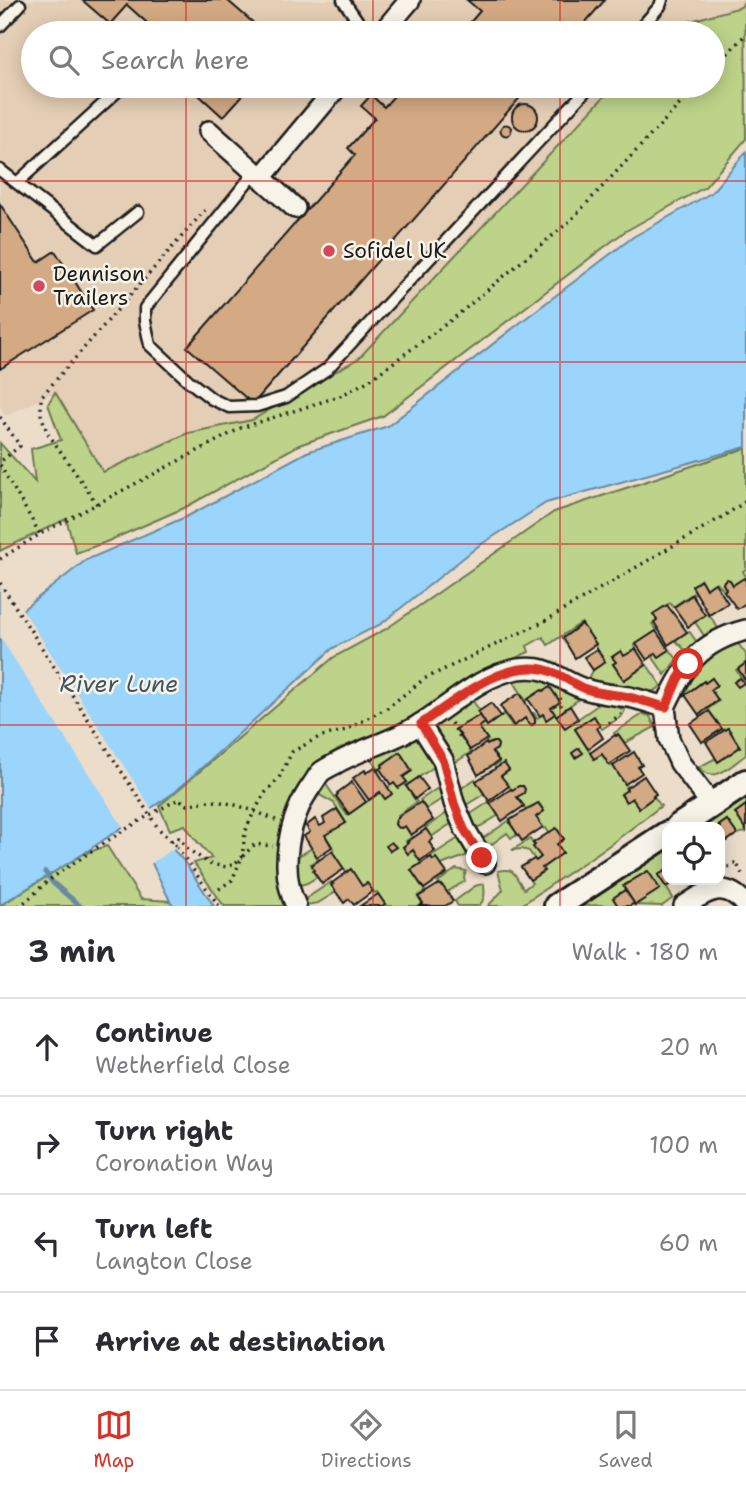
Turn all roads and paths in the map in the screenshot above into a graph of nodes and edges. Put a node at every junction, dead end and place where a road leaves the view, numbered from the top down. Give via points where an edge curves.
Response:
1 (343, 0) edge
2 (410, 0) edge
3 (662, 0) edge
4 (20, 5) dead end
5 (358, 21) edge
6 (392, 21) edge
7 (647, 21) edge
8 (0, 26) edge
9 (746, 34) edge
10 (725, 56) edge
11 (110, 98) edge
12 (327, 98) edge
13 (579, 98) edge
14 (686, 98) edge
15 (209, 131) dead end
16 (0, 170) edge
17 (258, 175) junction
18 (18, 183) junction
19 (210, 204) dead end
20 (295, 208) dead end
21 (138, 212) dead end
22 (0, 419) edge
23 (0, 463) edge
24 (746, 501) edge
25 (97, 504) junction
26 (40, 534) junction
27 (0, 559) edge
28 (0, 583) edge
29 (746, 630) edge
30 (666, 707) junction
31 (446, 716) dead end
32 (630, 716) dead end
33 (609, 723) dead end
34 (421, 724) junction
35 (462, 740) dead end
36 (746, 782) edge
37 (712, 805) junction
38 (255, 811) junction
39 (686, 822) edge
40 (662, 837) edge
41 (172, 841) junction
42 (288, 850) junction
43 (242, 857) junction
44 (485, 863) dead end
45 (725, 869) edge
46 (746, 882) edge
47 (219, 889) dead end
48 (746, 905) edge
49 (18, 906) edge
50 (219, 906) edge
51 (296, 906) edge
52 (557, 906) edge
53 (684, 906) edge

1 - 5 lane
2 - 6 street
3 - 7 lane
4 - 8 lane
9 - 10 path
11 - 18 lane
12 - 17 street
13 - 17 lane via 327,369 286,397 257,406 229,407 189,382 150,345 145,308
14 - 25 path via 571,220 454,318 368,381 340,396 242,428
15 - 17 street
16 - 18 lane
17 - 20 street
18 - 21 lane via 97,245
19 - 25 path via 41,397 47,432
22 - 23 path via 19,446
23 - 26 path
24 - 38 path via 545,621 424,679 387,708 346,730 318,737 292,752
25 - 26 path
26 - 27 path
28 - 41 path, bridge via 158,828
29 - 30 street via 724,636 688,664
30 - 34 street via 587,690 537,668 517,669 476,686
30 - 37 street via 669,739 680,763
31 - 35 path
32 - 33 path via 621,714
34 - 42 street via 321,772 296,817
34 - 44 street via 443,760 464,829
36 - 37 street
37 - 39 street
38 - 43 path via 245,833
38 - 49 path via 209,801 188,805 179,799 53,877
40 - 52 street
41 - 43 path via 179,838 210,864 226,867
41 - 50 path, bridge
42 - 43 path via 255,844
42 - 51 street via 288,878
43 - 47 path via 232,880
45 - 46 path via 736,862
48 - 53 street via 722,890 706,892

